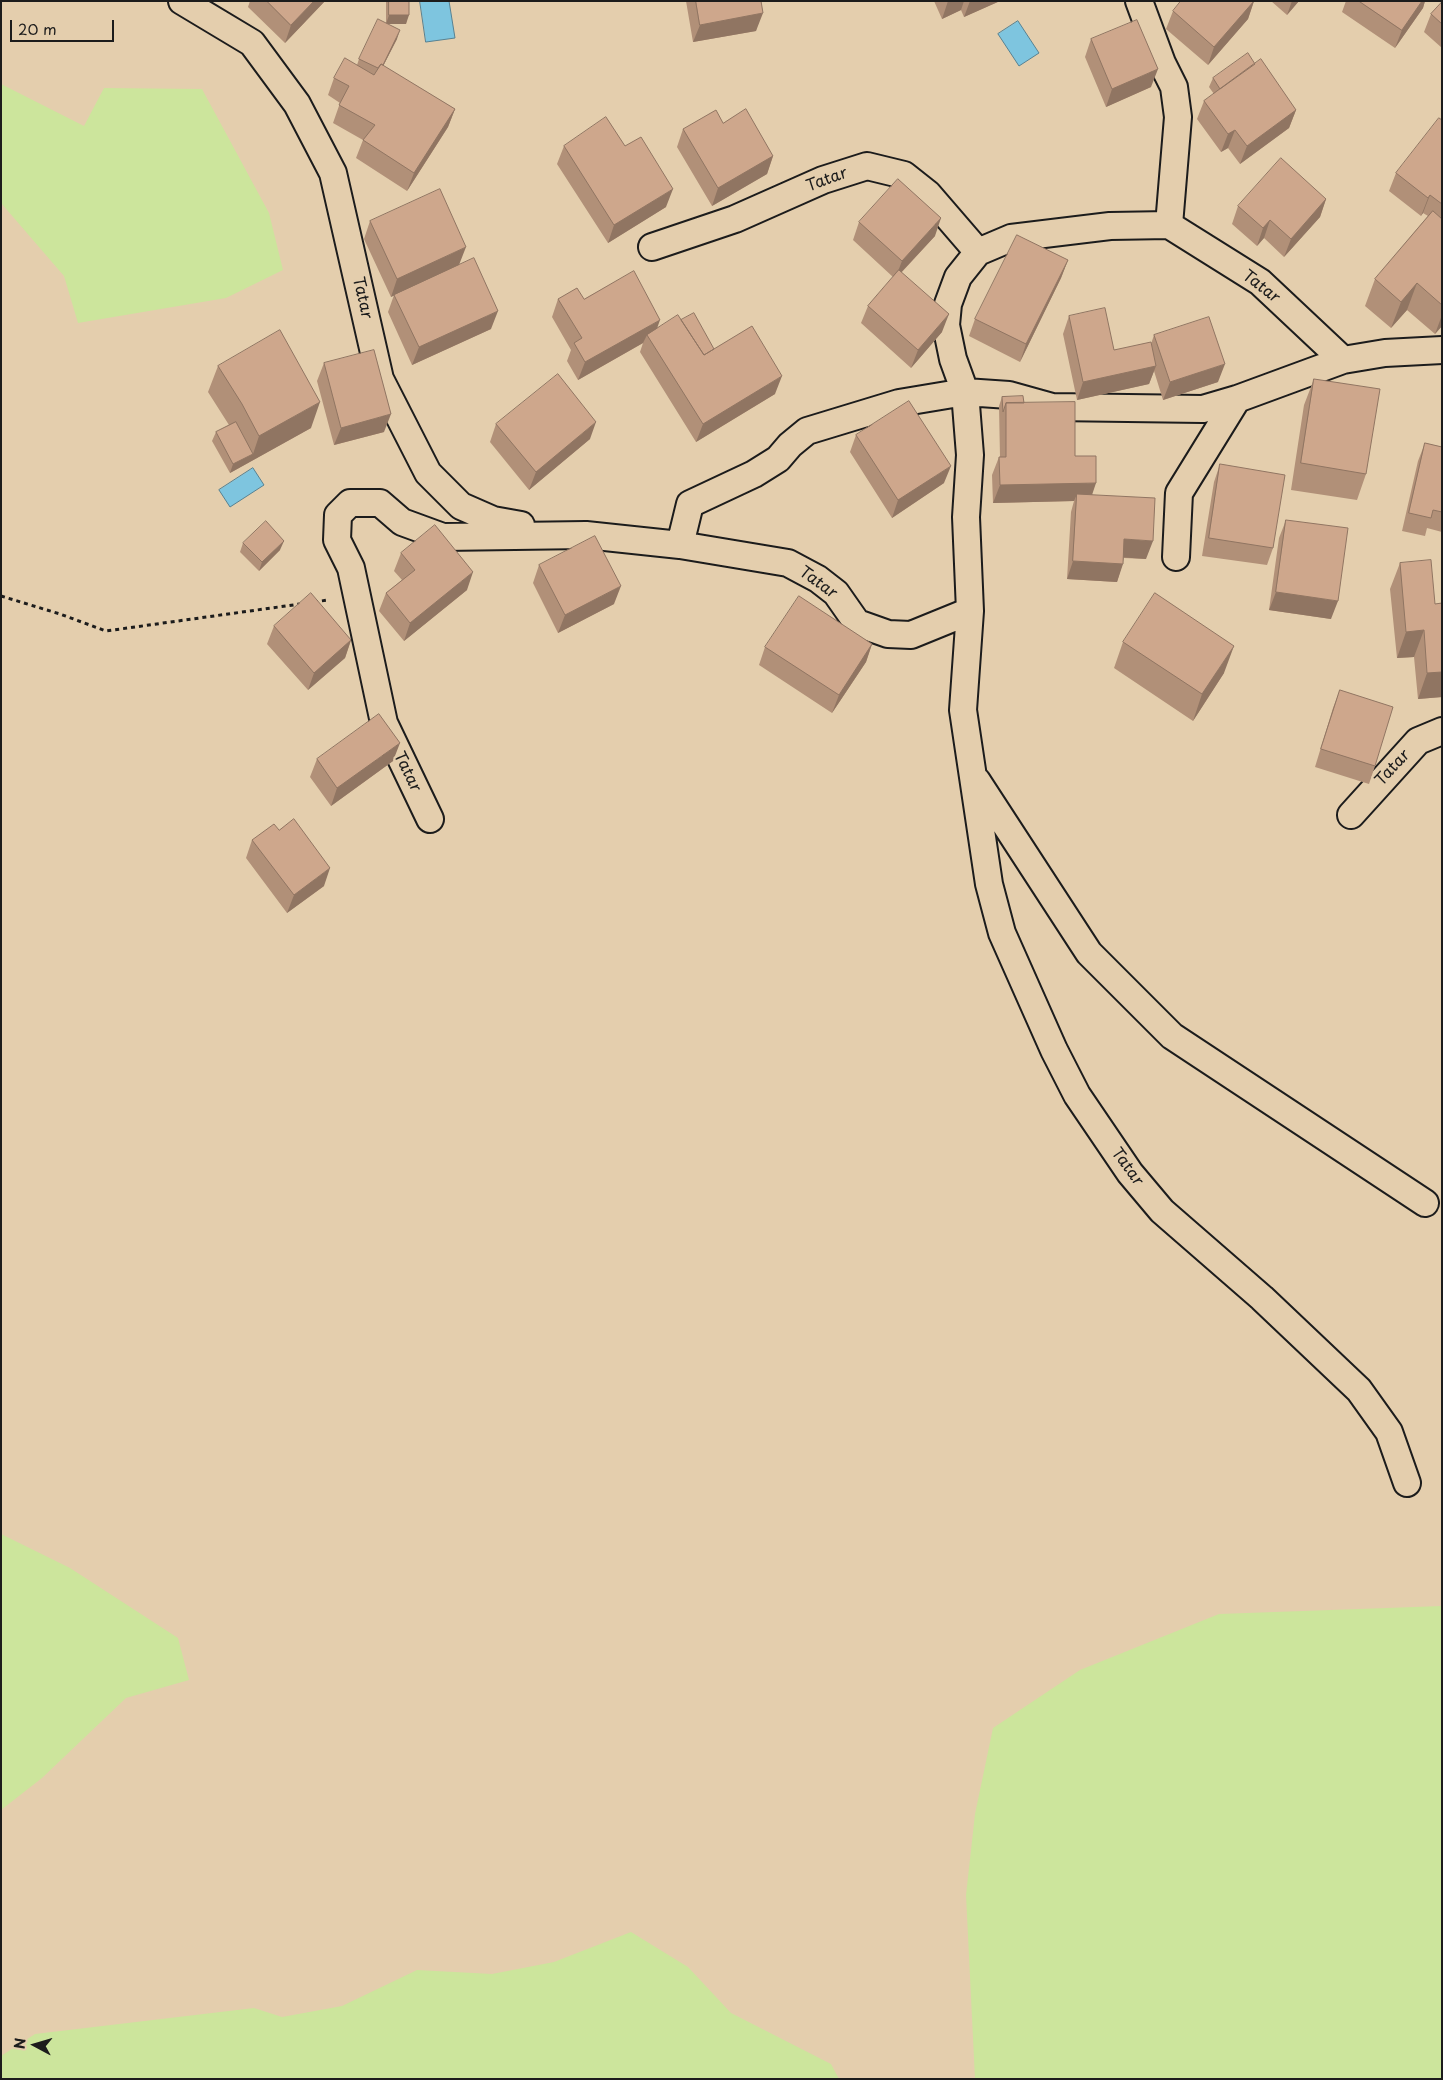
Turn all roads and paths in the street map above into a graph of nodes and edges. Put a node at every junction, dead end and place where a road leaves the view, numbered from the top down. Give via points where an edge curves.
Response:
1 (182, 1) edge
2 (1139, 1) edge
3 (1169, 225) junction
4 (652, 247) dead end
5 (978, 252) junction
6 (1442, 350) edge
7 (1343, 360) junction
8 (965, 392) junction
9 (1237, 399) junction
10 (586, 535) junction
11 (680, 545) junction
12 (1176, 557) dead end
13 (1, 596) edge
14 (356, 596) junction
15 (970, 611) junction
16 (1442, 731) edge
17 (972, 774) junction
18 (1351, 815) dead end
19 (430, 819) dead end
20 (1425, 1203) dead end
21 (1407, 1483) dead end

1 - 10 street, Tatar via 252,43 297,104 333,173 380,379 428,473 461,506 492,520
2 - 3 street via 1174,87 1178,117
3 - 5 street, Tatar via 1110,226 1011,238
3 - 7 street, Tatar via 1260,282
4 - 5 street, Tatar via 736,219 823,180 867,166 904,175 928,194
5 - 8 street, Tatar via 958,277 948,304 946,325 953,359
6 - 7 street via 1385,353
7 - 9 street
8 - 9 street via 1009,395 1052,407 1202,410
8 - 11 street via 899,403 807,431 778,459 754,474 690,504
8 - 15 street, Tatar via 970,456 966,517
9 - 12 street via 1179,493
10 - 11 street, Tatar
10 - 14 street, Tatar via 444,537 402,522 380,503 350,503 338,514 338,540 351,568
11 - 15 street, Tatar via 788,563 818,579 836,594 858,623 888,634 911,635
13 - 14 path via 106,631
14 - 19 street, Tatar via 384,723
15 - 17 street, Tatar via 963,710
16 - 18 street, Tatar via 1418,741
17 - 20 street, Tatar via 1089,953 1172,1036
17 - 21 street, Tatar via 989,884 1002,933 1077,1095 1130,1173 1162,1211 1262,1298 1359,1390 1389,1432

